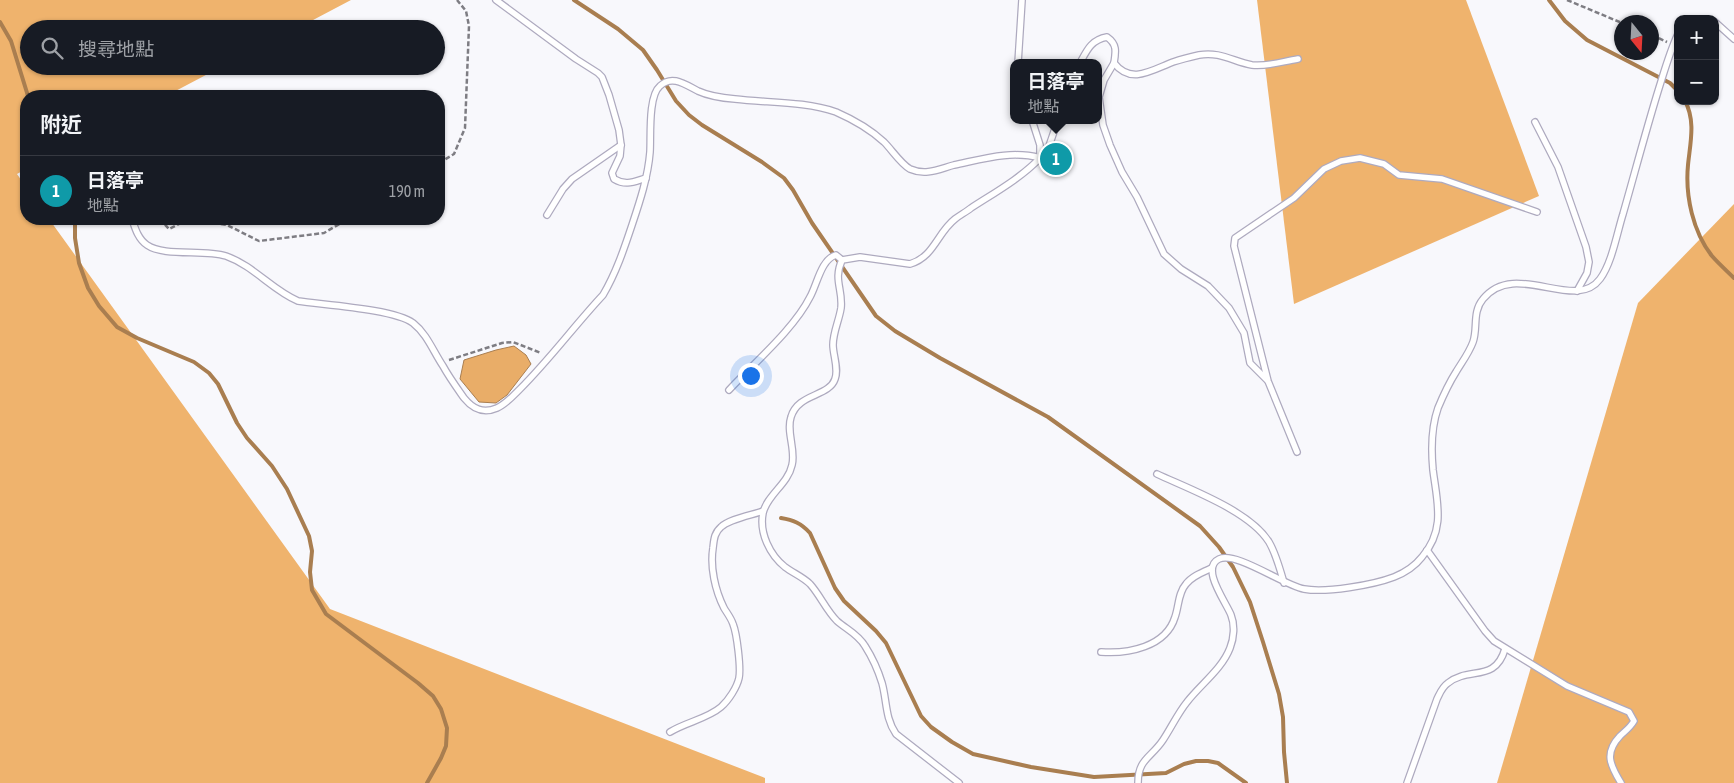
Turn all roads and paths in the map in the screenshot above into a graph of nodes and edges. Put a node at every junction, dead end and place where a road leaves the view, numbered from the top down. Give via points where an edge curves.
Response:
1 (457, 0) edge
2 (496, 0) edge
3 (1022, 0) edge
4 (1567, 0) edge
5 (1614, 20) edge
6 (1719, 26) edge
7 (1659, 38) edge
8 (1734, 39) edge
9 (1673, 44) joint
10 (1018, 59) edge
11 (1082, 59) edge
12 (1298, 59) dead end
13 (1114, 62) junction
14 (1102, 87) edge
15 (1102, 118) edge
16 (1535, 122) dead end
17 (1033, 124) edge
18 (1057, 124) edge
19 (621, 145) junction
20 (1040, 158) junction
21 (445, 159) edge
22 (646, 178) junction
23 (1537, 212) dead end
24 (547, 215) dead end
25 (134, 225) edge
26 (165, 225) edge
27 (176, 225) edge
28 (227, 225) edge
29 (338, 225) edge
30 (842, 260) junction
31 (1577, 291) junction
32 (549, 356) junction
33 (440, 362) junction
34 (1268, 381) junction
35 (729, 390) dead end
36 (1297, 452) dead end
37 (1157, 474) dead end
38 (763, 510) junction
39 (1427, 550) junction
40 (1212, 568) junction
41 (1284, 583) junction
42 (1505, 649) junction
43 (1101, 652) dead end
44 (670, 732) dead end
45 (959, 783) edge
46 (1138, 783) edge
47 (1407, 783) edge
48 (1621, 783) edge

1 - 21 path via 466,11 469,26 465,128 454,154
2 - 19 lane via 598,72 609,95
3 - 10 lane
4 - 5 path
6 - 8 lane
7 - 9 path
9 - 31 lane via 1611,253 1601,278 1593,286
11 - 13 lane via 1098,39 1107,37 1116,49
12 - 13 lane via 1259,65 1203,54 1139,75 1119,70
13 - 14 lane
15 - 34 lane via 1122,172 1164,254 1208,286 1229,308 1244,333 1250,363
16 - 31 lane via 1558,167 1586,247 1587,273
17 - 20 lane via 1040,145
18 - 20 lane via 1049,146
19 - 22 lane via 612,173 614,179 626,183
19 - 24 lane via 572,179
20 - 22 lane via 1013,154 920,172 908,168 882,141 836,112 718,97 676,80 660,86 656,92
20 - 30 lane via 1031,168 955,219 932,249 917,262 902,264 860,257
22 - 32 lane via 611,282
23 - 34 lane via 1442,180 1399,175 1384,164 1370,160 1341,161 1324,168 1294,198 1235,238 1234,246
25 - 33 lane via 140,240 148,246 164,251 225,256 242,263 298,301 398,316 412,323 425,336
26 - 27 path via 169,229
28 - 29 path via 259,241 324,233
30 - 35 lane via 836,255 828,260 797,318
30 - 38 lane via 838,269 841,306 833,346 836,378 832,385 795,408 790,418 792,464 788,476
31 - 39 lane via 1512,283 1492,290 1482,299 1477,309 1473,343 1447,388 1433,424 1431,444 1439,517 1437,530
32 - 33 path via 513,342
32 - 33 lane via 506,403 489,410 473,407
34 - 36 lane
37 - 41 lane via 1232,509 1256,528 1269,542
38 - 44 lane via 724,524 715,535 712,552 714,579 735,632 739,679 721,707
38 - 45 lane via 763,533 775,557 810,584 837,621 863,644 882,684 890,725 896,734
39 - 41 lane via 1411,568 1373,583 1319,590
39 - 42 lane via 1485,631
40 - 41 lane via 1216,560 1232,557
40 - 43 lane via 1186,584 1168,631 1157,640 1135,650
40 - 46 lane via 1234,627 1231,647 1220,665 1185,704 1158,747 1140,766
42 - 47 lane via 1497,667 1458,678 1443,687
42 - 48 lane via 1567,686 1629,712 1634,721 1610,751 1610,761

